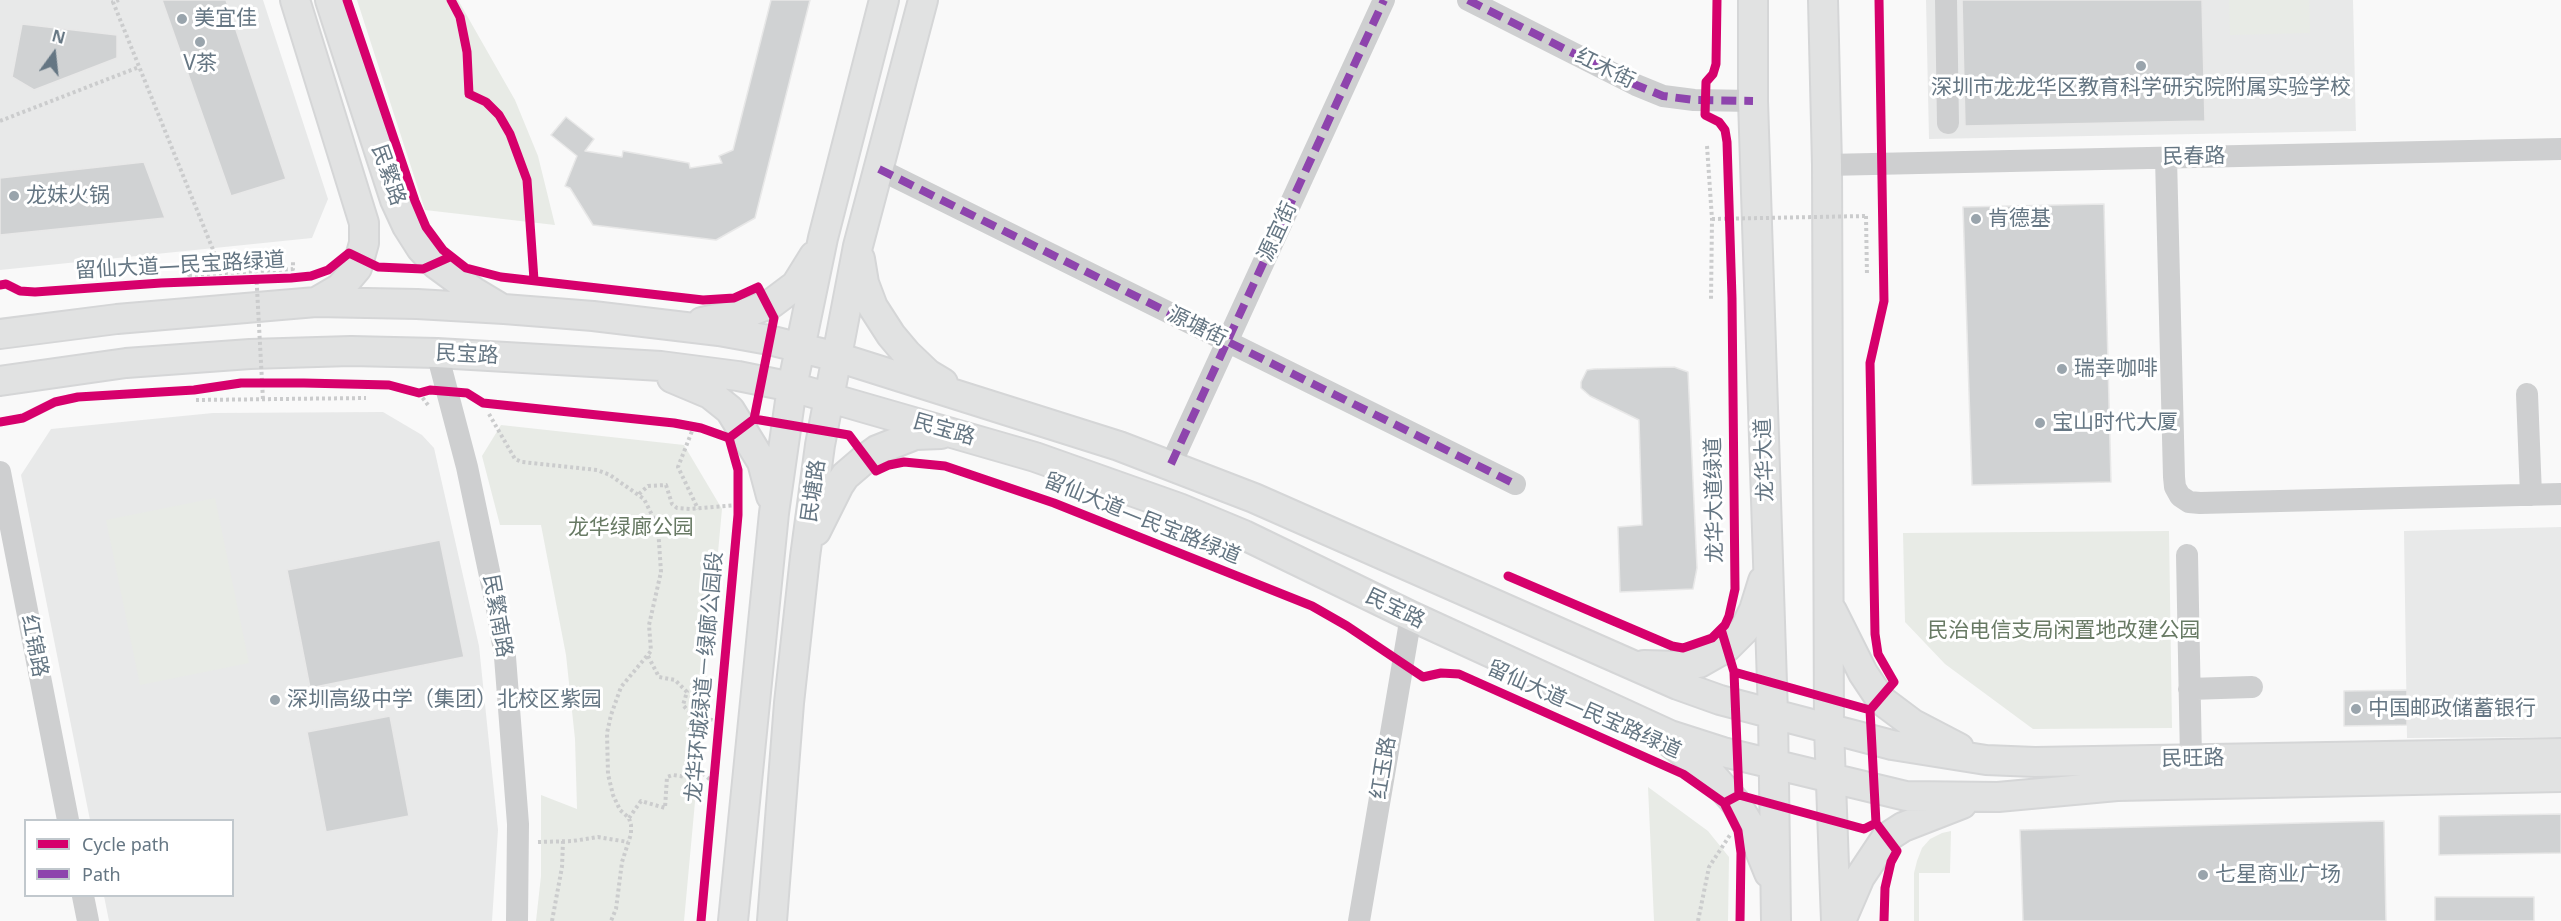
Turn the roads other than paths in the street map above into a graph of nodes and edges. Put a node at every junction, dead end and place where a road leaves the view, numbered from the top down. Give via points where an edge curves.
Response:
1 (295, 0) edge
2 (330, 0) edge
3 (884, 0) edge
4 (923, 0) edge
5 (1384, 0) edge
6 (1467, 0) edge
7 (1753, 0) edge
8 (1823, 0) edge
9 (1946, 0) edge
10 (1754, 101) junction
11 (1948, 123) dead end
12 (2561, 149) edge
13 (2166, 158) junction
14 (1827, 165) junction
15 (879, 169) junction
16 (824, 238) junction
17 (858, 246) junction
18 (316, 302) junction
19 (504, 309) junction
20 (676, 326) junction
21 (0, 334) edge
22 (1227, 342) junction
23 (801, 347) junction
24 (437, 353) junction
25 (837, 357) junction
26 (627, 364) junction
27 (0, 381) edge
28 (792, 387) junction
29 (2527, 394) dead end
30 (829, 396) junction
31 (962, 396) junction
32 (957, 434) junction
33 (1171, 464) junction
34 (0, 472) edge
35 (1515, 484) dead end
36 (2561, 494) edge
37 (2531, 495) junction
38 (774, 513) junction
39 (2187, 555) dead end
40 (805, 557) junction
41 (1768, 565) junction
42 (1828, 603) junction
43 (1411, 616) junction
44 (1625, 664) junction
45 (2252, 687) dead end
46 (2189, 688) junction
47 (1773, 714) junction
48 (1645, 724) junction
49 (1829, 728) junction
50 (2561, 753) edge
51 (2191, 759) junction
52 (1986, 760) junction
53 (1773, 763) junction
54 (2561, 777) edge
55 (1830, 778) junction
56 (1981, 797) junction
57 (68, 819) edge
58 (1775, 890) junction
59 (83, 897) edge
60 (88, 921) edge
61 (517, 921) edge
62 (734, 921) edge
63 (772, 921) edge
64 (1359, 921) edge
65 (1776, 921) edge
66 (1836, 921) edge
67 (1841, 921) edge

1 - 18 main road, 民繁路 via 364,223 364,243 357,268 340,288
2 - 19 main road, 民繁路 via 407,226 436,264
3 - 16 main road, 民塘路
4 - 15 main road, 民塘路
5 - 22 street, 源宜街
6 - 10 street, 红木街 via 1663,96
7 - 10 main road, 龙华大道
8 - 14 main road
9 - 11 street
10 - 41 main road, 龙华大道
12 - 13 street, 民春路
13 - 14 street, 民春路
13 - 37 street via 2174,477 2180,496 2200,503
14 - 42 main road
15 - 17 main road, 民塘路
15 - 22 street, 源塘街
16 - 20 main road via 796,285 772,303 723,319
16 - 23 main road, 民塘路
17 - 25 main road, 民塘路
17 - 31 main road via 864,283 873,307 891,335 928,374
18 - 19 main road, 民宝路
18 - 21 main road, 民宝路 via 117,318
19 - 20 main road, 民宝路
20 - 23 main road, 民宝路
22 - 33 street, 源宜街
22 - 35 street, 源塘街
23 - 25 main road, 民宝路
23 - 28 main road, 民塘路
24 - 26 main road, 民宝路
24 - 27 main road, 民宝路 via 250,354 126,363
24 - 61 street, 民繁南路 via 475,502 505,657 518,824
25 - 30 main road, 民塘路
25 - 31 main road, 民宝路
26 - 28 main road, 民宝路 via 738,376
26 - 38 main road via 693,385 730,410 762,462
28 - 30 main road, 民宝路
28 - 38 main road, 民塘路
29 - 37 street
30 - 32 main road, 民宝路
30 - 40 main road, 民塘路
31 - 33 main road, 民宝路
32 - 40 main road via 915,435 878,450 860,463 839,485
32 - 43 main road, 民宝路 via 1046,460 1179,508
33 - 44 main road, 民宝路 via 1265,502
34 - 57 street, 红锦路
36 - 37 street
38 - 62 main road, 民塘路
39 - 46 street
40 - 63 main road, 民塘路
41 - 44 main road via 1749,620 1727,647 1699,663
41 - 47 main road, 龙华大道
42 - 49 main road
42 - 52 main road via 1881,700 1913,724
43 - 48 main road, 民宝路
43 - 64 street, 红玉路
44 - 47 main road, 民宝路 via 1678,686
45 - 46 street
46 - 51 street
47 - 49 main road, 民宝路
47 - 53 main road, 龙华大道
48 - 53 main road, 民宝路 via 1723,752
48 - 58 main road via 1722,786 1750,826
49 - 52 main road, 民旺路 via 1892,745
49 - 55 main road
50 - 51 main road, 民旺路
51 - 52 main road, 民旺路
53 - 55 main road, 民宝路
53 - 58 main road, 龙华大道
54 - 56 main road, 民旺路 via 2117,786
55 - 56 main road, 民旺路 via 1906,796
55 - 66 main road
56 - 67 main road via 1903,827 1886,838 1860,877
58 - 65 main road, 龙华大道
59 - 60 street

